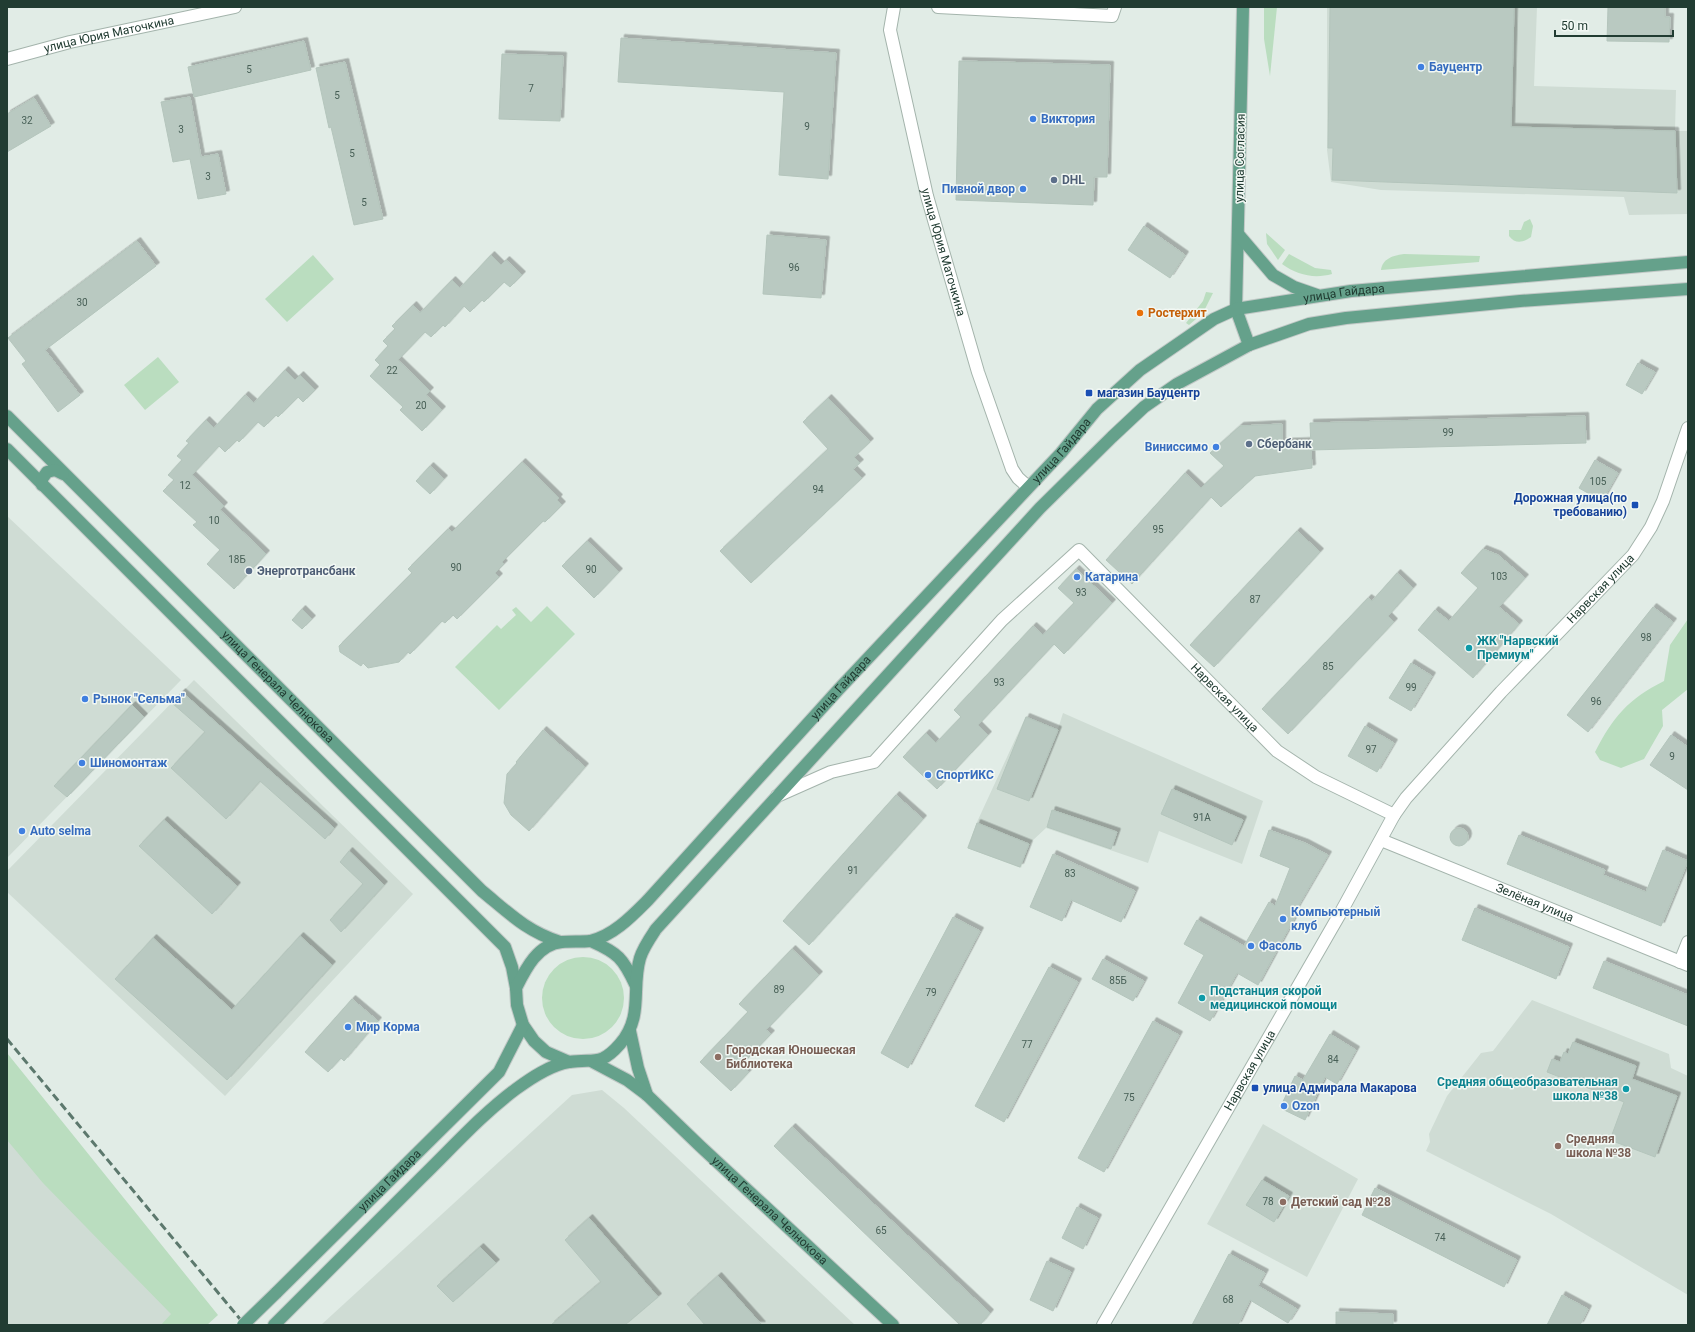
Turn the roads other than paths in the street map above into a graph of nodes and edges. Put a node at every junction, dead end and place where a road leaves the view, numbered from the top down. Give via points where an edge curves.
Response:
1 (235, 7) edge
2 (894, 7) edge
3 (938, 7) edge
4 (1114, 7) edge
5 (1243, 7) edge
6 (7, 59) edge
7 (1238, 234) junction
8 (1688, 262) edge
9 (1688, 289) edge
10 (1320, 295) junction
11 (1236, 309) junction
12 (1249, 345) junction
13 (7, 416) edge
14 (1688, 428) edge
15 (7, 450) edge
16 (66, 475) junction
17 (42, 485) junction
18 (1028, 487) junction
19 (776, 796) junction
20 (1394, 815) junction
21 (1381, 840) junction
22 (591, 941) junction
23 (560, 942) junction
24 (1688, 942) edge
25 (1684, 964) edge
26 (636, 986) junction
27 (516, 988) junction
28 (522, 1025) junction
29 (630, 1031) junction
30 (569, 1062) junction
31 (594, 1062) junction
32 (647, 1095) junction
33 (243, 1325) edge
34 (274, 1325) edge
35 (893, 1325) edge
36 (1103, 1325) edge

1 - 6 street, улица Юрия Маточкина via 70,42
2 - 18 street, улица Юрия Маточкина via 890,30 927,196 978,372 1012,469
3 - 4 street via 1112,16
5 - 7 main road, улица Согласия
7 - 10 main road via 1272,275 1294,287
7 - 11 main road, улица Согласия
8 - 10 main road, улица Гайдара
9 - 12 main road, улица Гайдара via 1520,301 1346,318 1309,324
10 - 11 main road, улица Гайдара
11 - 12 main road
11 - 18 main road, улица Гайдара via 1214,319 1183,339 1118,389
12 - 19 main road, улица Гайдара via 1177,384 1144,407 1112,436 1040,508
13 - 16 main road, улица Генерала Челнокова
14 - 20 street, Нарвская улица via 1663,501 1633,555 1501,692 1406,798
15 - 17 main road, улица Генерала Челнокова
16 - 17 main road via 50,470 44,475
16 - 23 main road, улица Генерала Челнокова via 482,891 524,926
17 - 27 main road, улица Генерала Челнокова via 505,947
18 - 22 main road, улица Гайдара via 648,900 626,921
19 - 20 street, Нарвская улица via 831,772 874,762 1002,620 1079,550 1277,751 1316,776
19 - 26 main road, улица Гайдара via 656,929 640,957
20 - 21 street, Нарвская улица
21 - 25 street, Зелёная улица
21 - 36 street, Нарвская улица
22 - 23 main road, улица Гайдара
22 - 26 main road, улица Гайдара via 613,951 626,966
23 - 27 main road, улица Гайдара via 544,948 528,964
24 - 25 street
26 - 29 main road, улица Гайдара via 635,1017
27 - 28 main road, улица Гайдара via 516,1005
28 - 30 main road, улица Гайдара via 546,1052
28 - 33 main road, улица Гайдара, bridge via 499,1072
29 - 31 main road, улица Гайдара via 607,1056
29 - 32 main road, улица Генерала Челнокова
30 - 31 main road, улица Гайдара
30 - 34 main road, улица Гайдара via 544,1071 515,1089 469,1131
31 - 32 main road, улица Генерала Челнокова via 627,1080
32 - 35 main road, улица Генерала Челнокова

